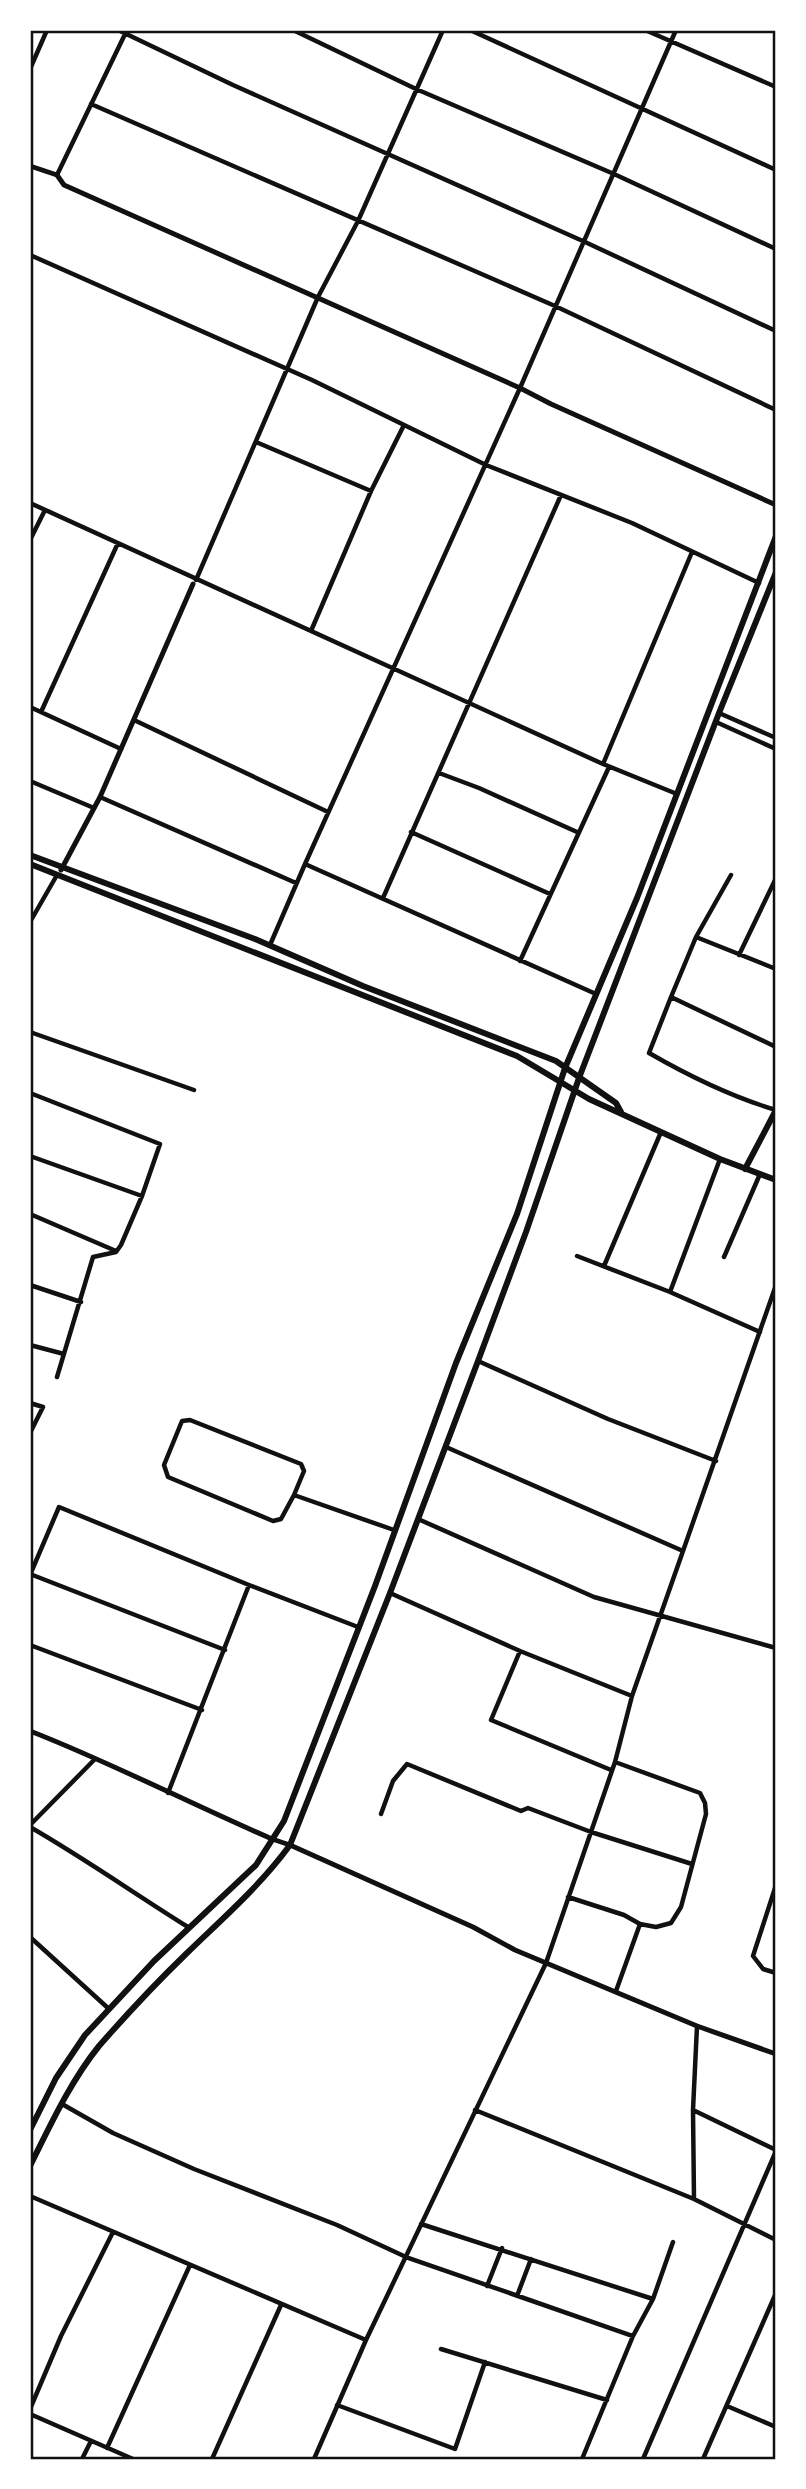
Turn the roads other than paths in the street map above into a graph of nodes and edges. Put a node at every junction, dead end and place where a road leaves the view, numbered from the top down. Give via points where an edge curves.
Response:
1 (47, 30) edge
2 (118, 30) edge
3 (293, 30) edge
4 (443, 30) edge
5 (470, 30) edge
6 (645, 30) edge
7 (676, 30) edge
8 (126, 31) edge
9 (670, 41) junction
10 (30, 69) edge
11 (776, 87) edge
12 (416, 89) junction
13 (91, 104) junction
14 (643, 109) junction
15 (387, 153) junction
16 (30, 166) edge
17 (776, 170) edge
18 (614, 174) junction
19 (57, 175) junction
20 (358, 221) junction
21 (585, 243) junction
22 (776, 249) edge
23 (30, 255) edge
24 (318, 297) junction
25 (555, 306) junction
26 (776, 331) edge
27 (289, 369) junction
28 (520, 388) junction
29 (776, 410) edge
30 (404, 425) junction
31 (256, 442) junction
32 (486, 465) junction
33 (372, 491) junction
34 (561, 495) junction
35 (30, 503) edge
36 (776, 505) edge
37 (45, 510) junction
38 (776, 536) edge
39 (30, 540) edge
40 (118, 543) junction
41 (692, 552) junction
42 (776, 572) edge
43 (195, 582) junction
44 (759, 583) junction
45 (311, 631) junction
46 (394, 667) junction
47 (469, 702) junction
48 (30, 707) edge
49 (41, 712) junction
50 (719, 713) junction
51 (134, 720) junction
52 (716, 722) junction
53 (776, 738) edge
54 (121, 749) junction
55 (776, 749) edge
56 (606, 765) junction
57 (439, 773) junction
58 (30, 780) edge
59 (677, 794) junction
60 (100, 797) junction
61 (94, 808) junction
62 (328, 811) junction
63 (411, 832) junction
64 (577, 832) junction
65 (30, 856) edge
66 (30, 864) edge
67 (305, 864) junction
68 (62, 868) junction
69 (730, 874) dead end
70 (57, 875) junction
71 (776, 878) edge
72 (296, 883) junction
73 (550, 894) junction
74 (383, 898) junction
75 (30, 922) edge
76 (696, 937) junction
77 (270, 946) junction
78 (739, 955) junction
79 (520, 961) junction
80 (776, 969) edge
81 (596, 994) junction
82 (671, 997) junction
83 (30, 1032) edge
84 (776, 1047) edge
85 (565, 1068) junction
86 (579, 1078) junction
87 (560, 1083) junction
88 (194, 1090) dead end
89 (574, 1090) junction
90 (30, 1093) edge
91 (776, 1110) edge
92 (621, 1112) junction
93 (661, 1132) junction
94 (30, 1156) edge
95 (720, 1158) junction
96 (746, 1168) junction
97 (760, 1173) junction
98 (776, 1180) edge
99 (142, 1196) junction
100 (30, 1214) edge
101 (116, 1252) junction
102 (577, 1256) dead end
103 (724, 1257) dead end
104 (604, 1266) junction
105 (30, 1285) edge
106 (776, 1285) edge
107 (670, 1292) junction
108 (81, 1302) junction
109 (760, 1332) junction
110 (30, 1345) edge
111 (64, 1354) junction
112 (478, 1360) junction
113 (57, 1377) dead end
114 (30, 1403) edge
115 (30, 1433) edge
116 (445, 1447) junction
117 (716, 1461) junction
118 (294, 1494) junction
119 (418, 1519) junction
120 (394, 1530) junction
121 (683, 1551) junction
122 (30, 1575) edge
123 (249, 1585) junction
124 (390, 1594) junction
125 (660, 1615) junction
126 (358, 1626) junction
127 (30, 1645) edge
128 (776, 1648) edge
129 (225, 1650) junction
130 (520, 1651) junction
131 (632, 1696) junction
132 (202, 1710) junction
133 (30, 1731) edge
134 (96, 1759) junction
135 (615, 1762) junction
136 (611, 1770) junction
137 (168, 1794) junction
138 (381, 1814) dead end
139 (30, 1826) edge
140 (591, 1832) junction
141 (272, 1839) junction
142 (290, 1844) junction
143 (692, 1864) junction
144 (776, 1885) edge
145 (568, 1897) junction
146 (640, 1924) junction
147 (188, 1927) junction
148 (30, 1937) edge
149 (546, 1963) junction
150 (776, 1973) edge
151 (616, 1991) junction
152 (109, 2009) junction
153 (697, 2026) junction
154 (776, 2054) edge
155 (62, 2104) junction
156 (475, 2110) junction
157 (693, 2110) junction
158 (30, 2130) edge
159 (776, 2151) edge
160 (30, 2166) edge
161 (30, 2196) edge
162 (694, 2199) junction
163 (421, 2224) junction
164 (745, 2224) junction
165 (113, 2232) junction
166 (776, 2240) edge
167 (673, 2242) dead end
168 (502, 2248) junction
169 (406, 2257) junction
170 (531, 2259) junction
171 (190, 2265) junction
172 (487, 2286) junction
173 (776, 2293) edge
174 (517, 2296) junction
175 (653, 2299) junction
176 (281, 2305) junction
177 (633, 2336) junction
178 (366, 2340) junction
179 (442, 2349) dead end
180 (485, 2362) junction
181 (607, 2400) junction
182 (337, 2405) junction
183 (727, 2406) junction
184 (30, 2412) edge
185 (776, 2427) edge
186 (91, 2441) junction
187 (107, 2448) junction
188 (706, 2458) edge
189 (82, 2459) edge
190 (132, 2459) edge
191 (212, 2459) edge
192 (314, 2459) edge
193 (583, 2459) edge
194 (643, 2459) edge

1 - 10 street
2 - 8 street
3 - 12 street
4 - 12 street
5 - 14 street
6 - 9 street
7 - 9 street
8 - 13 street
8 - 15 street via 233,85
9 - 11 street
9 - 14 street
12 - 15 street
12 - 18 street
13 - 19 street
13 - 20 street
14 - 17 street
14 - 18 street
15 - 20 street
15 - 21 street
16 - 19 street
18 - 21 street
18 - 22 street
19 - 24 street via 64,185
20 - 24 street
20 - 25 street
21 - 25 street
21 - 26 street
23 - 27 street
24 - 27 street
24 - 28 street
25 - 28 street
25 - 29 street
27 - 30 street
27 - 31 street
28 - 32 street
28 - 36 street
30 - 32 street
30 - 33 street
31 - 33 street
31 - 43 street
32 - 34 street
32 - 46 street
33 - 45 street
34 - 41 street
34 - 47 street
35 - 37 street
37 - 39 street
37 - 40 street
38 - 44 main road
40 - 43 street
40 - 49 street
41 - 44 street
41 - 56 street
42 - 50 main road
43 - 45 street
43 - 51 street
44 - 59 main road
45 - 46 street
46 - 47 street
46 - 62 street
47 - 56 street
47 - 57 street
48 - 49 street
49 - 54 street
50 - 52 main road
50 - 53 street
51 - 54 street
51 - 62 street
52 - 55 street
52 - 86 main road
54 - 60 street
56 - 59 street
56 - 64 street
57 - 63 street
57 - 64 street
58 - 61 street
59 - 81 main road
60 - 61 street
60 - 72 street
61 - 68 street
62 - 67 street
63 - 73 street
63 - 74 street
64 - 73 street
65 - 68 main road
66 - 70 main road
67 - 72 street
67 - 74 street
68 - 70 street
68 - 77 main road
69 - 76 street
70 - 75 street
70 - 87 main road via 517,1056
71 - 78 street
72 - 77 street
73 - 79 street
74 - 79 street
76 - 78 street
76 - 82 street
77 - 85 main road
78 - 80 street
79 - 81 street
81 - 85 main road
82 - 84 street
82 - 91 street via 649,1053 682,1072
83 - 88 street
85 - 86 main road
85 - 87 main road
86 - 89 main road
86 - 92 main road via 617,1102
87 - 89 main road
87 - 120 main road via 517,1214
89 - 92 main road
89 - 112 main road
90 - 99 street via 159,1144
91 - 96 main road
92 - 93 main road
93 - 95 main road
93 - 104 street
94 - 99 street
95 - 96 main road
95 - 107 street
96 - 97 main road
97 - 98 main road
97 - 103 street
99 - 101 street
100 - 101 street
101 - 108 street via 93,1257
102 - 104 street
104 - 107 street
105 - 108 street
106 - 109 street
107 - 109 street
108 - 111 street
109 - 117 street
110 - 111 street
111 - 113 street
112 - 116 main road
112 - 117 street via 608,1419
114 - 115 street via 43,1408
116 - 119 main road
116 - 121 street
117 - 121 street
118 - 118 street via 304,1471 301,1464 190,1420 182,1421 164,1465 168,1477 273,1521 281,1519
118 - 120 street
119 - 124 main road
119 - 125 street via 594,1597
120 - 126 main road
121 - 125 street
122 - 123 street via 59,1507
122 - 129 street
123 - 126 street
123 - 129 street
124 - 130 street
124 - 142 main road
125 - 128 street
125 - 131 street
126 - 141 main road via 284,1821
127 - 132 street
129 - 132 street
130 - 131 street
130 - 136 street via 491,1720
131 - 135 street
132 - 137 street
133 - 134 street
134 - 137 street
134 - 139 street
135 - 136 street
135 - 143 street via 700,1793 706,1814
136 - 140 street
137 - 141 street
138 - 140 street via 393,1781 407,1764 521,1811 528,1808
139 - 147 street
140 - 143 street
140 - 145 street
141 - 142 street
141 - 147 main road via 256,1865
142 - 149 street
142 - 155 main road via 264,1878 99,2047
143 - 146 street via 681,1907 671,1923 656,1927
144 - 150 street via 753,1956 763,1969
145 - 146 street
145 - 149 street
146 - 151 street
147 - 152 main road
148 - 152 street
149 - 151 street
149 - 156 street
151 - 153 street
152 - 158 main road via 65,2064
153 - 154 street
153 - 157 street
155 - 160 main road
155 - 169 street via 113,2133
156 - 162 street
156 - 163 street
157 - 159 street
157 - 162 street
159 - 164 street
161 - 165 street
162 - 164 street
163 - 168 street
163 - 169 street
164 - 166 street
164 - 194 street
165 - 171 street
165 - 184 street via 61,2336
167 - 175 street
168 - 170 street
168 - 172 street
169 - 172 street
169 - 178 street
170 - 174 street
170 - 175 street
171 - 176 street
171 - 187 street
172 - 174 street
173 - 183 street
174 - 177 street
175 - 177 street
176 - 178 street
176 - 191 street
177 - 181 street
178 - 182 street
179 - 180 street
180 - 181 street
180 - 182 street via 456,2449
181 - 193 street
182 - 192 street
183 - 185 street
183 - 188 street
184 - 186 street
186 - 187 street
186 - 189 street
187 - 190 street

